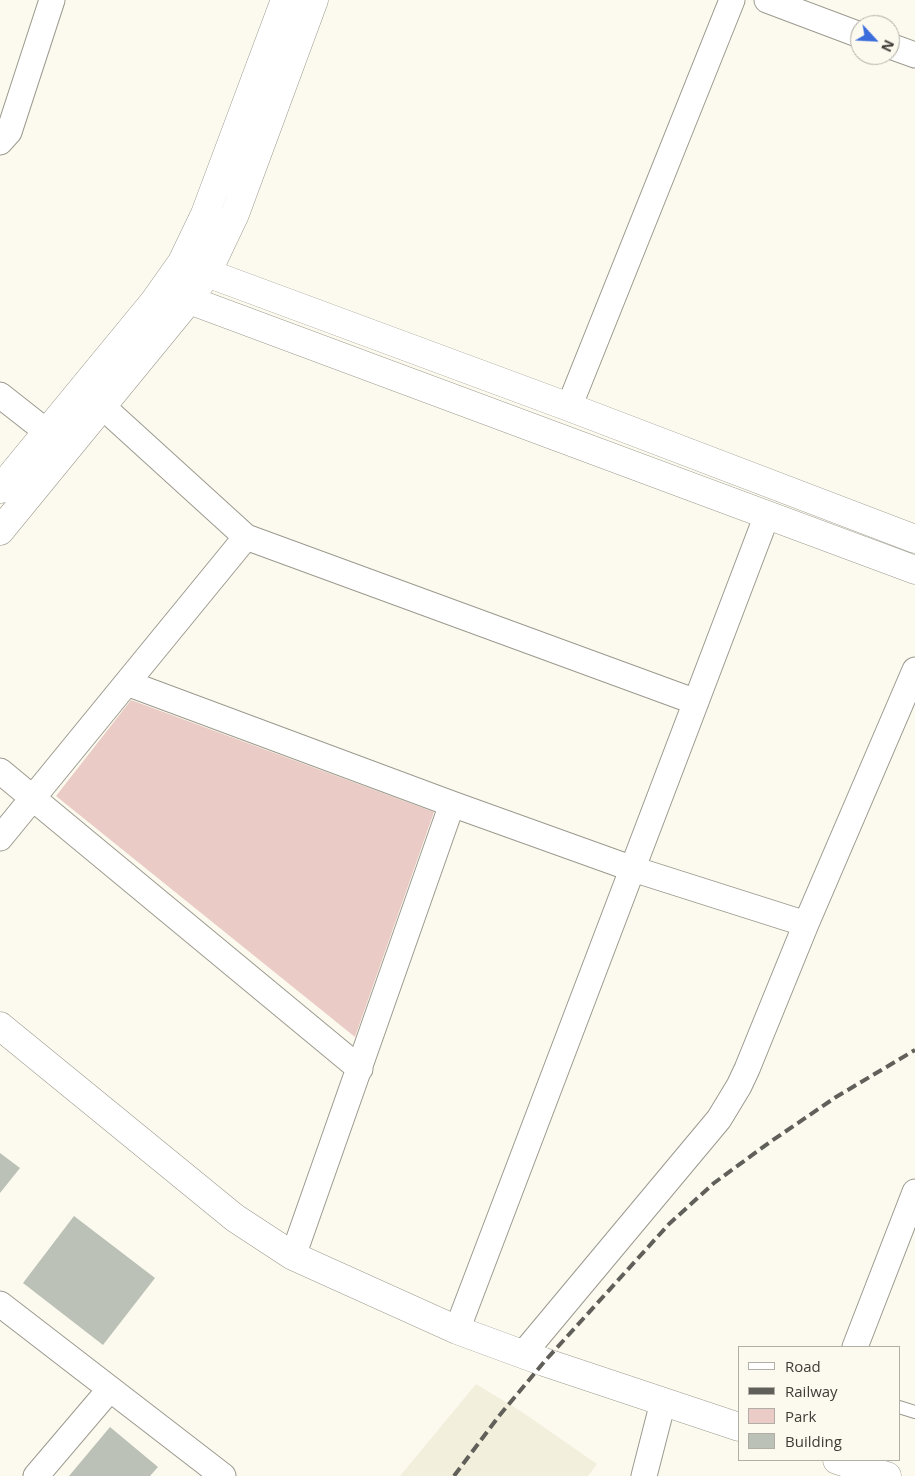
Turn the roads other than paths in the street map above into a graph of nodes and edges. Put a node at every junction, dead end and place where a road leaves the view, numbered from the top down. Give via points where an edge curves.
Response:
1 (52, 0) edge
2 (285, 0) edge
3 (314, 0) edge
4 (732, 0) edge
5 (767, 0) edge
6 (850, 31) edge
7 (900, 50) edge
8 (915, 55) edge
9 (3, 133) edge
10 (182, 262) junction
11 (207, 272) junction
12 (164, 289) junction
13 (189, 300) junction
14 (0, 395) edge
15 (102, 406) junction
16 (568, 407) junction
17 (47, 432) junction
18 (0, 489) edge
19 (767, 515) junction
20 (0, 531) edge
21 (246, 537) junction
22 (915, 539) edge
23 (915, 570) edge
24 (915, 670) edge
25 (127, 683) junction
26 (696, 702) junction
27 (0, 771) edge
28 (32, 799) junction
29 (452, 804) junction
30 (0, 838) edge
31 (633, 869) junction
32 (806, 924) junction
33 (3, 1034) edge
34 (360, 1069) junction
35 (915, 1192) edge
36 (293, 1256) junction
37 (0, 1304) edge
38 (457, 1330) junction
39 (854, 1346) edge
40 (523, 1354) junction
41 (110, 1389) junction
42 (663, 1402) junction
43 (900, 1407) edge
44 (915, 1412) edge
45 (738, 1427) edge
46 (845, 1461) edge
47 (36, 1476) edge
48 (223, 1476) edge
49 (644, 1476) edge
50 (887, 1476) edge

1 - 9 street
2 - 10 street via 205,214
3 - 11 street via 235,214
4 - 16 street
5 - 6 street
7 - 8 street
10 - 11 street
10 - 12 street
11 - 13 street
11 - 16 street
12 - 13 street
12 - 17 street
13 - 15 street
13 - 19 street
14 - 17 street
15 - 20 street
15 - 21 street
16 - 22 street
17 - 18 street
19 - 23 street
19 - 26 street
21 - 25 street
21 - 26 street
24 - 32 street
25 - 28 street
25 - 29 street
26 - 31 street
27 - 28 street
28 - 30 street
28 - 34 street
29 - 31 street
29 - 34 street
31 - 32 street
31 - 38 street
32 - 40 street via 747,1069 719,1119
33 - 36 street via 235,1218
34 - 36 street
35 - 39 street
36 - 38 street
37 - 41 street
38 - 40 street
40 - 42 street
41 - 47 street
41 - 48 street
42 - 45 street
42 - 49 street
43 - 44 lane
46 - 50 street

